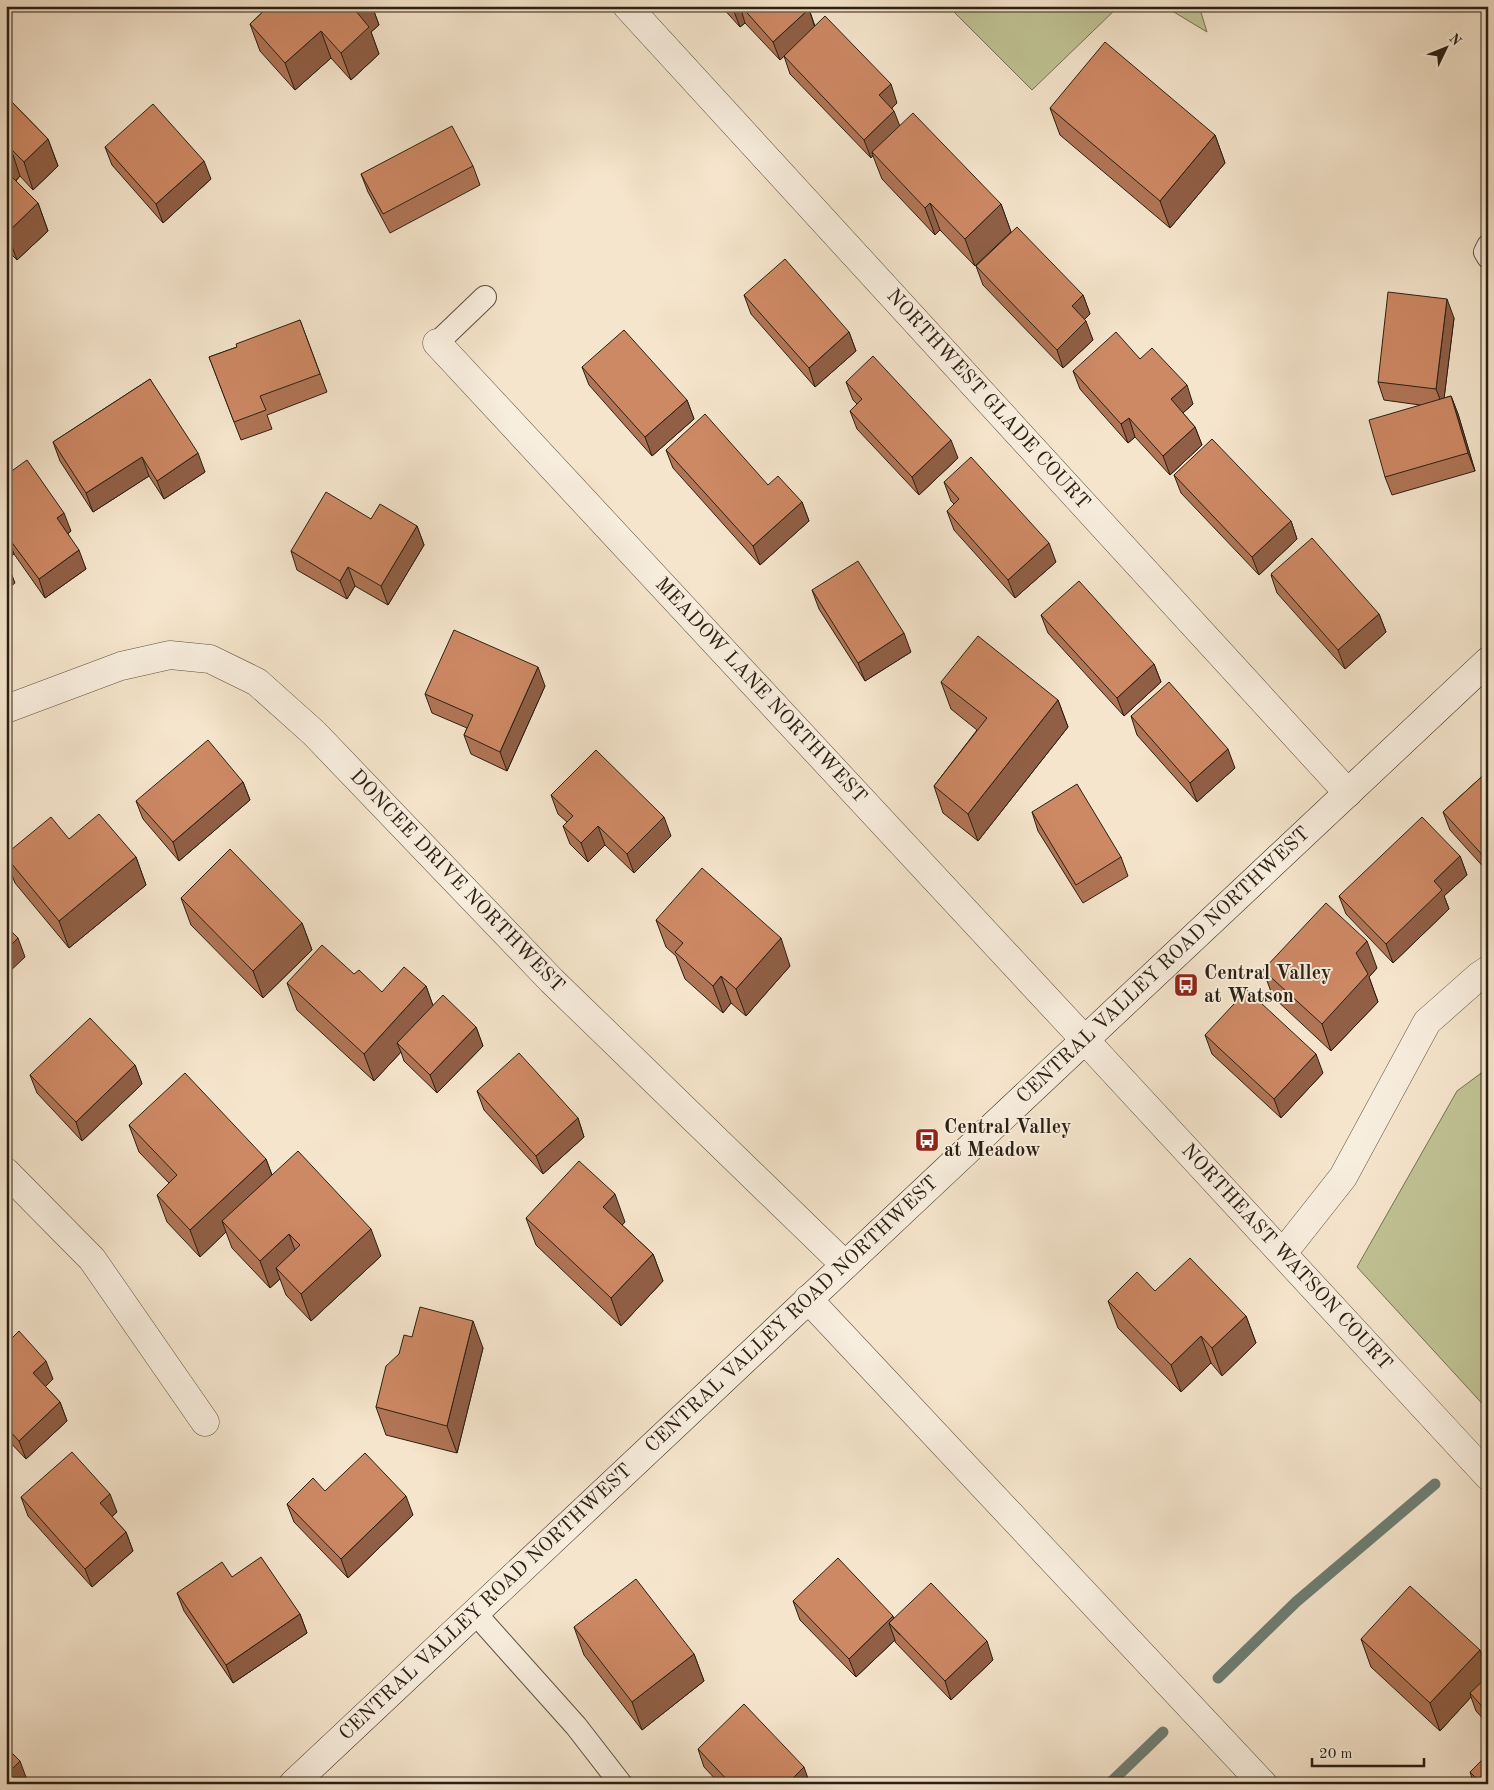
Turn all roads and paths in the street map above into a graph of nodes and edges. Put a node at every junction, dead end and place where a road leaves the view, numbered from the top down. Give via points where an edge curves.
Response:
1 (627, 6) edge
2 (1488, 246) edge
3 (1488, 257) edge
4 (484, 297) dead end
5 (437, 343) joint
6 (1488, 661) edge
7 (6, 709) edge
8 (1348, 793) junction
9 (1488, 970) edge
10 (1084, 1039) junction
11 (6, 1172) edge
12 (1282, 1253) junction
13 (845, 1265) junction
14 (808, 1299) junction
15 (205, 1422) dead end
16 (1488, 1476) edge
17 (475, 1613) junction
18 (293, 1784) edge
19 (621, 1784) edge
20 (1263, 1784) edge

1 - 8 street, NORTHWEST GLADE COURT
2 - 3 lane
4 - 5 lane
5 - 10 street, MEADOW LANE NORTHWEST
6 - 8 street, CENTRAL VALLEY ROAD NORTHWEST
7 - 13 street, DONCEE DRIVE NORTHWEST via 121,666 170,655 210,659 257,682 314,733 552,981
8 - 10 street, CENTRAL VALLEY ROAD NORTHWEST
9 - 12 street via 1427,1022 1343,1177
10 - 12 street, NORTHEAST WATSON COURT
10 - 13 street, CENTRAL VALLEY ROAD NORTHWEST
11 - 15 street via 92,1259
12 - 16 street, NORTHEAST WATSON COURT
13 - 14 street, CENTRAL VALLEY ROAD NORTHWEST
14 - 17 street, CENTRAL VALLEY ROAD NORTHWEST
14 - 20 street
17 - 18 street, CENTRAL VALLEY ROAD NORTHWEST
17 - 19 lane via 576,1726

